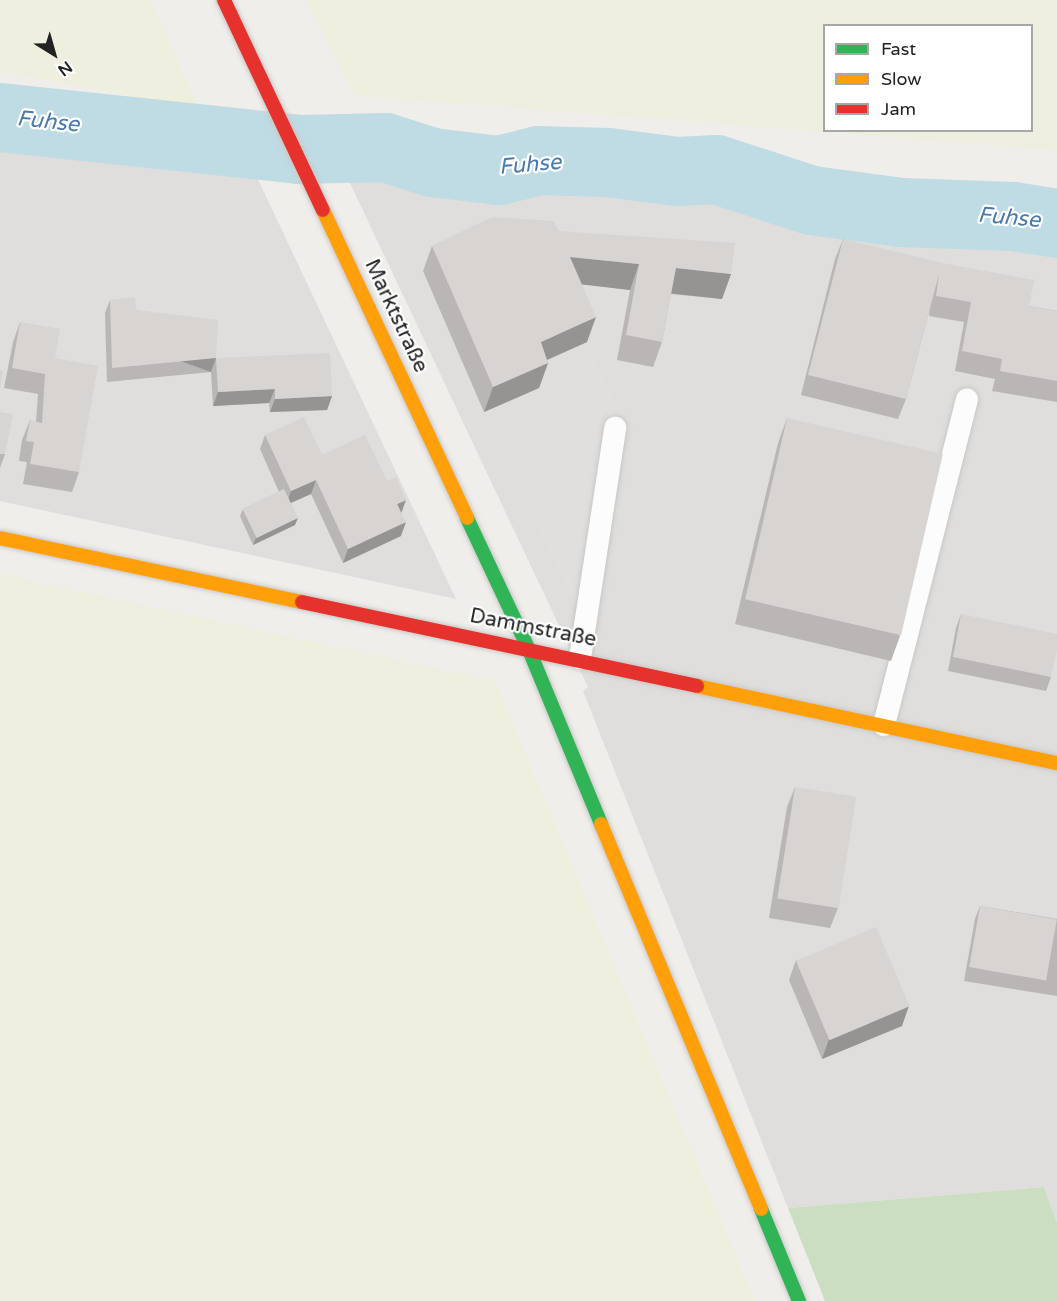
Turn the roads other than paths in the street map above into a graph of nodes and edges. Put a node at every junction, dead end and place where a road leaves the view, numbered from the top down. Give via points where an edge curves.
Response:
1 (224, 0) edge
2 (967, 399) dead end
3 (615, 428) dead end
4 (0, 538) edge
5 (529, 650) junction
6 (580, 658) junction
7 (884, 725) junction
8 (1057, 763) edge
9 (799, 1301) edge

1 - 5 main road, Marktstraße
2 - 7 lane
3 - 6 lane
4 - 5 main road, Dammstraße
5 - 6 main road, Dammstraße
5 - 9 main road, Marktstraße
6 - 7 main road, Dammstraße
7 - 8 main road, Dammstraße

